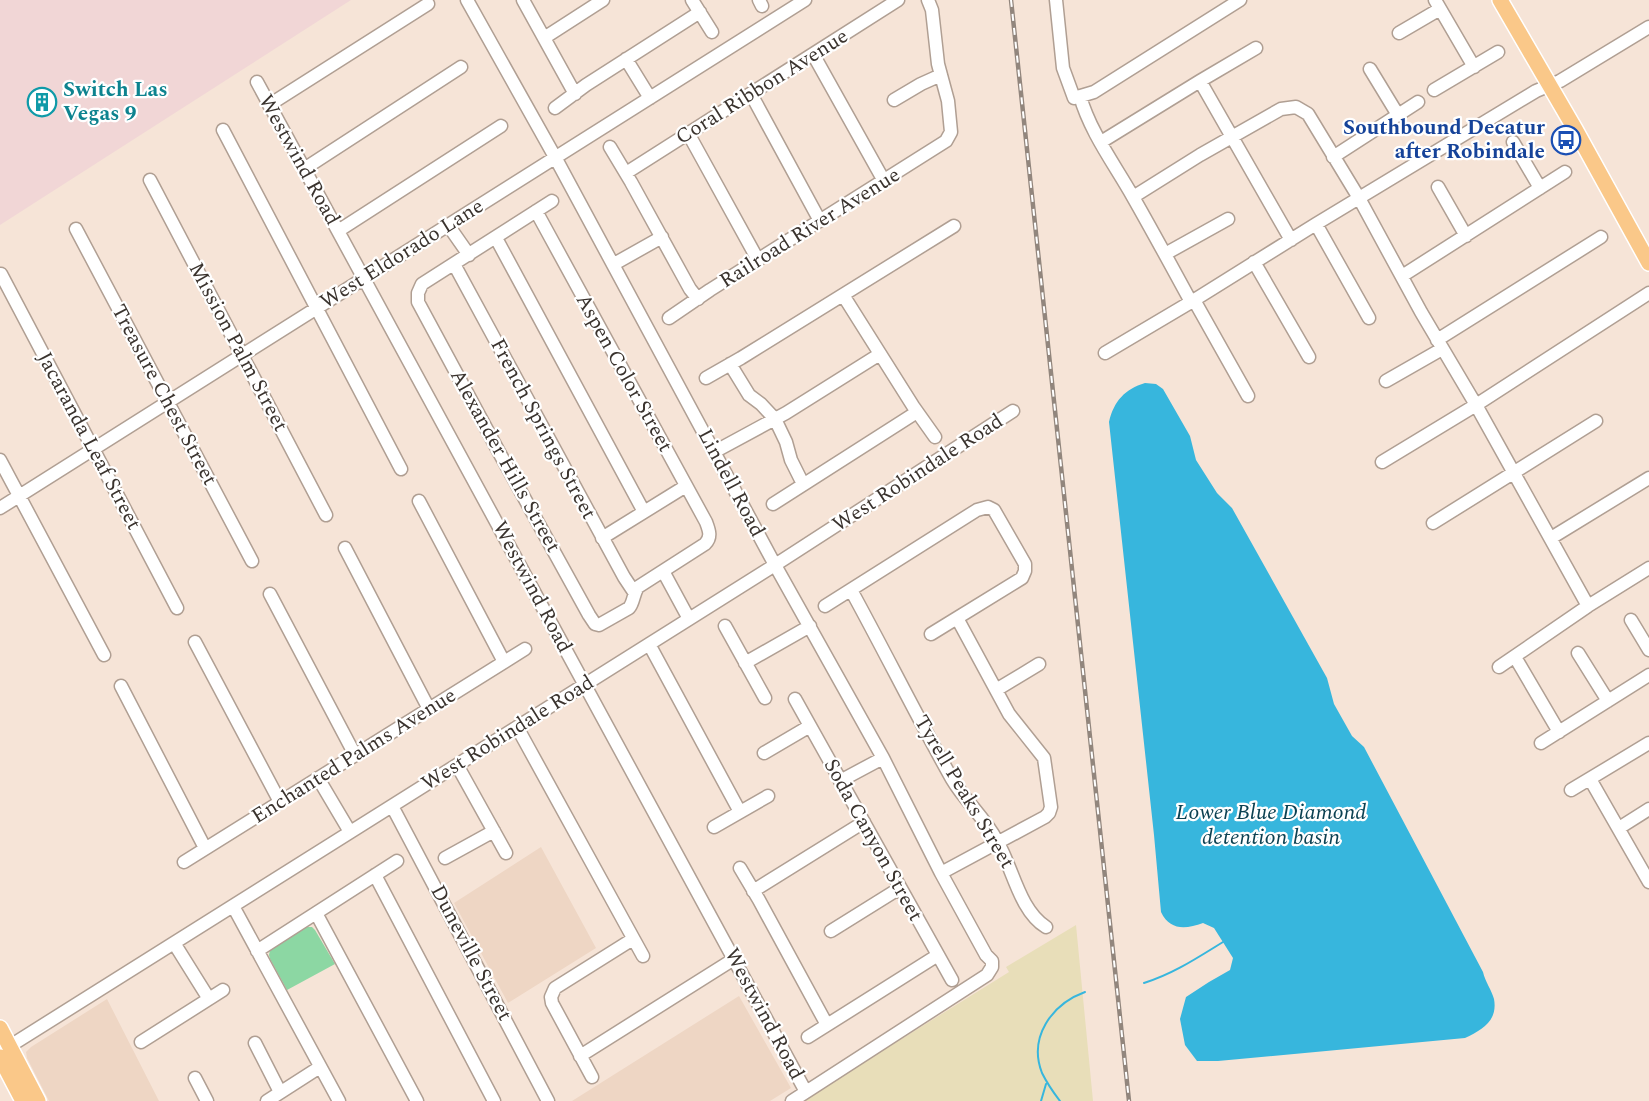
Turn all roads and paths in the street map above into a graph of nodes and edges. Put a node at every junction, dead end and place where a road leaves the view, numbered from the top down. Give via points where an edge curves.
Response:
1 (467, 0) edge
2 (523, 0) edge
3 (692, 0) edge
4 (804, 0) edge
5 (898, 0) edge
6 (928, 0) edge
7 (1056, 0) edge
8 (1240, 0) edge
9 (1500, 0) edge
10 (598, 1) edge
11 (428, 4) dead end
12 (1437, 4) edge
13 (699, 12) junction
14 (1649, 27) edge
15 (712, 32) dead end
16 (1399, 33) dead end
17 (544, 38) junction
18 (1256, 48) dead end
19 (1498, 52) dead end
20 (813, 54) junction
21 (626, 59) junction
22 (1474, 66) junction
23 (461, 67) dead end
24 (1370, 69) dead end
25 (941, 75) junction
26 (1200, 81) junction
27 (256, 82) dead end
28 (1549, 85) junction
29 (1434, 90) dead end
30 (575, 93) junction
31 (751, 94) junction
32 (1077, 97) junction
33 (650, 98) junction
34 (894, 100) dead end
35 (1418, 102) dead end
36 (269, 105) junction
37 (555, 108) dead end
38 (1398, 115) junction
39 (501, 126) dead end
40 (223, 130) dead end
41 (688, 134) junction
42 (1232, 137) junction
43 (1101, 142) junction
44 (1513, 142) dead end
45 (610, 147) dead end
46 (555, 157) junction
47 (1333, 157) junction
48 (304, 169) junction
49 (1565, 172) dead end
50 (626, 173) junction
51 (150, 180) dead end
52 (884, 181) junction
53 (1438, 188) dead end
54 (1540, 188) junction
55 (1133, 198) junction
56 (1359, 198) junction
57 (552, 201) dead end
58 (536, 211) junction
59 (1228, 219) dead end
60 (820, 221) junction
61 (1316, 224) junction
62 (448, 225) junction
63 (954, 226) dead end
64 (76, 229) dead end
65 (338, 231) junction
66 (1466, 236) junction
67 (662, 237) junction
68 (1601, 237) dead end
69 (496, 238) junction
70 (1291, 240) junction
71 (1165, 254) junction
72 (469, 255) junction
73 (758, 260) junction
74 (1254, 262) junction
75 (1649, 263) edge
76 (454, 264) junction
77 (614, 264) junction
78 (1, 274) edge
79 (1402, 276) junction
80 (364, 278) junction
81 (1649, 293) edge
82 (843, 295) junction
83 (698, 299) junction
84 (1192, 301) junction
85 (316, 309) junction
86 (669, 318) dead end
87 (1369, 318) dead end
88 (1440, 344) junction
89 (1105, 353) dead end
90 (880, 354) junction
91 (242, 355) junction
92 (1309, 357) dead end
93 (730, 364) junction
94 (706, 378) dead end
95 (1386, 381) dead end
96 (1248, 396) dead end
97 (168, 402) junction
98 (1476, 405) junction
99 (1013, 411) dead end
100 (917, 412) junction
101 (774, 419) junction
102 (1596, 421) dead end
103 (935, 437) dead end
104 (94, 449) junction
105 (714, 452) junction
106 (0, 460) edge
107 (1382, 462) dead end
108 (401, 469) dead end
109 (1513, 472) junction
110 (1649, 478) edge
111 (803, 484) junction
112 (686, 486) junction
113 (19, 496) junction
114 (418, 501) dead end
115 (773, 504) dead end
116 (0, 508) edge
117 (644, 512) junction
118 (326, 515) dead end
119 (1432, 524) dead end
120 (602, 538) junction
121 (1551, 538) junction
122 (345, 548) dead end
123 (252, 561) dead end
124 (776, 565) junction
125 (1649, 568) edge
126 (663, 571) junction
127 (851, 590) junction
128 (634, 592) junction
129 (270, 594) dead end
130 (825, 606) dead end
131 (1588, 606) junction
132 (177, 608) dead end
133 (957, 618) junction
134 (689, 619) junction
135 (1631, 620) dead end
136 (725, 626) dead end
137 (810, 626) junction
138 (931, 634) dead end
139 (195, 642) dead end
140 (649, 644) junction
141 (525, 650) dead end
142 (1649, 650) edge
143 (1578, 653) dead end
144 (104, 656) dead end
145 (1515, 657) junction
146 (504, 662) junction
147 (745, 663) junction
148 (1039, 664) dead end
149 (1499, 667) dead end
150 (1649, 675) edge
151 (585, 685) junction
152 (121, 686) dead end
153 (996, 690) junction
154 (765, 698) dead end
155 (795, 699) dead end
156 (1608, 701) junction
157 (429, 709) junction
158 (810, 726) junction
159 (517, 727) junction
160 (1559, 732) junction
161 (1541, 743) dead end
162 (1649, 743) edge
163 (764, 753) dead end
164 (355, 755) junction
165 (883, 758) junction
166 (457, 765) junction
167 (318, 778) junction
168 (1590, 779) junction
169 (840, 781) junction
170 (1571, 790) dead end
171 (768, 796) dead end
172 (280, 802) junction
173 (392, 806) junction
174 (1649, 809) edge
175 (740, 812) junction
176 (864, 822) junction
177 (714, 827) dead end
178 (1619, 828) junction
179 (494, 831) junction
180 (350, 832) junction
181 (998, 843) junction
182 (206, 848) junction
183 (506, 853) dead end
184 (445, 858) dead end
185 (397, 861) dead end
186 (184, 862) dead end
187 (740, 868) dead end
188 (941, 873) junction
189 (375, 875) junction
190 (1648, 879) edge
191 (900, 888) junction
192 (753, 891) junction
193 (233, 906) junction
194 (316, 913) junction
195 (1046, 927) dead end
196 (831, 931) dead end
197 (633, 939) junction
198 (174, 944) junction
199 (257, 951) junction
200 (938, 955) junction
201 (643, 956) dead end
202 (734, 959) junction
203 (952, 980) dead end
204 (223, 990) dead end
205 (209, 999) junction
206 (827, 1025) junction
207 (0, 1028) edge
208 (808, 1037) dead end
209 (141, 1042) dead end
210 (255, 1043) dead end
211 (3, 1052) edge
212 (580, 1056) junction
213 (320, 1067) junction
214 (592, 1077) dead end
215 (195, 1078) dead end
216 (280, 1092) junction
217 (806, 1092) junction
218 (23, 1101) edge
219 (38, 1101) edge
220 (207, 1101) edge
221 (267, 1101) edge
222 (339, 1101) edge
223 (417, 1101) edge
224 (494, 1101) edge
225 (548, 1101) edge
226 (792, 1101) edge

1 - 46 street, Lindell Road
2 - 17 street
3 - 13 street
4 - 33 street, West Eldorado Lane
5 - 20 street, Coral Ribbon Avenue
6 - 25 street
7 - 32 street via 1063,68
8 - 32 street via 1094,92
9 - 28 main road
10 - 17 street
11 - 36 street
12 - 16 street
12 - 22 street
13 - 15 street
13 - 21 street
14 - 28 street
17 - 30 street
18 - 26 street
19 - 22 street
20 - 31 street, Coral Ribbon Avenue
20 - 52 street
21 - 30 street
21 - 33 street
22 - 29 street
23 - 48 street
24 - 38 street
25 - 34 street
25 - 52 street, Railroad River Avenue via 948,101 950,137
26 - 42 street
26 - 43 street
27 - 36 street, Westwind Road
28 - 56 street
28 - 75 main road
30 - 37 street
31 - 41 street, Coral Ribbon Avenue
31 - 60 street
32 - 43 street
33 - 46 street, West Eldorado Lane
35 - 38 street
36 - 48 street, Westwind Road
38 - 47 street
39 - 65 street
40 - 85 street
41 - 50 street, Coral Ribbon Avenue
41 - 73 street
42 - 47 street via 1281,109 1296,107 1308,114
42 - 55 street
42 - 70 street
43 - 55 street
44 - 54 street
45 - 50 street
46 - 62 street, West Eldorado Lane
46 - 77 street, Lindell Road
47 - 56 street
48 - 65 street, Westwind Road
49 - 54 street
50 - 67 street
51 - 91 street, Mission Palm Street
52 - 60 street, Railroad River Avenue
53 - 66 street
54 - 66 street
55 - 71 street
56 - 61 street
56 - 79 street
57 - 58 street
58 - 69 street
58 - 112 street, Aspen Color Street
59 - 71 street
60 - 73 street, Railroad River Avenue
61 - 70 street
61 - 87 street
62 - 72 street
62 - 80 street, West Eldorado Lane
63 - 82 street
64 - 97 street, Treasure Chest Street
65 - 80 street, Westwind Road
66 - 79 street
67 - 77 street
67 - 83 street
68 - 88 street
69 - 72 street
69 - 117 street
70 - 74 street
71 - 84 street
72 - 76 street
73 - 83 street, Railroad River Avenue
74 - 84 street
74 - 92 street
76 - 120 street, French Springs Street
76 - 128 street, Alexander Hills Street via 422,284 418,302 500,454 595,624 629,608
77 - 105 street, Lindell Road
78 - 104 street, Jacaranda Leaf Street
79 - 88 street
80 - 85 street, West Eldorado Lane
80 - 151 street, Westwind Road
81 - 98 street
82 - 90 street
82 - 93 street
83 - 86 street, Railroad River Avenue
84 - 89 street
84 - 96 street
85 - 91 street, West Eldorado Lane
85 - 108 street
88 - 95 street
88 - 98 street
90 - 100 street
90 - 101 street
91 - 97 street, West Eldorado Lane
91 - 118 street, Mission Palm Street
93 - 94 street
93 - 101 street via 749,395
97 - 104 street, West Eldorado Lane
97 - 123 street, Treasure Chest Street
98 - 107 street
98 - 109 street
99 - 124 street, West Robindale Road
100 - 103 street
100 - 111 street
101 - 105 street
101 - 111 street
102 - 109 street
104 - 113 street, West Eldorado Lane
104 - 132 street, Jacaranda Leaf Street
105 - 124 street, Lindell Road
106 - 113 street
109 - 119 street
109 - 121 street
110 - 121 street
111 - 115 street
112 - 117 street
112 - 126 street, Aspen Color Street via 706,522 709,540
113 - 116 street, West Eldorado Lane
113 - 144 street
114 - 146 street
117 - 120 street
120 - 128 street, French Springs Street
121 - 131 street
122 - 157 street
124 - 134 street, West Robindale Road
124 - 137 street, Lindell Road
125 - 131 street
126 - 128 street
126 - 134 street
127 - 130 street
127 - 133 street via 977,510 988,507 994,510 1026,571 1022,578
127 - 181 street, Tyrell Peaks Street via 953,781
129 - 164 street
131 - 145 street
133 - 138 street
133 - 153 street
134 - 140 street, West Robindale Road
135 - 142 street
136 - 147 street
137 - 147 street
137 - 165 street, Lindell Road
139 - 172 street
140 - 151 street, West Robindale Road
140 - 175 street
141 - 146 street, Enchanted Palms Avenue
143 - 156 street
145 - 149 street
145 - 160 street
146 - 157 street, Enchanted Palms Avenue
147 - 154 street
148 - 153 street
150 - 156 street
151 - 159 street, West Robindale Road
151 - 202 street, Westwind Road
152 - 182 street
153 - 181 street via 1016,724 1044,758 1051,807 1045,817
155 - 158 street, Soda Canyon Street
156 - 160 street
157 - 164 street, Enchanted Palms Avenue
158 - 163 street
158 - 169 street, Soda Canyon Street
159 - 166 street, West Robindale Road
159 - 197 street
160 - 161 street
162 - 168 street
164 - 167 street, Enchanted Palms Avenue
165 - 169 street
165 - 188 street, Lindell Road
166 - 173 street, West Robindale Road
166 - 179 street
167 - 172 street, Enchanted Palms Avenue
167 - 180 street
168 - 170 street
168 - 178 street
169 - 176 street, Soda Canyon Street
171 - 175 street
172 - 182 street, Enchanted Palms Avenue
173 - 180 street, West Robindale Road
173 - 225 street, Duneville Street
174 - 178 street
175 - 177 street
176 - 191 street, Soda Canyon Street
176 - 192 street
178 - 190 street
179 - 183 street
179 - 184 street
180 - 193 street, West Robindale Road
181 - 188 street
181 - 195 street, Tyrell Peaks Street via 1033,917
182 - 186 street, Enchanted Palms Avenue
185 - 189 street
187 - 192 street
188 - 217 street, Lindell Road via 992,967 981,980
189 - 194 street
189 - 224 street
191 - 196 street
191 - 200 street, Soda Canyon Street
192 - 206 street
193 - 198 street, West Robindale Road
193 - 199 street
194 - 199 street
194 - 223 street
197 - 201 street
197 - 212 street via 555,988 552,1003
198 - 205 street
198 - 211 street, West Robindale Road
199 - 213 street
200 - 203 street, Soda Canyon Street
200 - 206 street
202 - 212 street
202 - 217 street, Westwind Road
204 - 205 street
205 - 209 street
206 - 208 street
207 - 211 main road
210 - 216 street
211 - 218 main road
211 - 219 main road
212 - 214 street
213 - 216 street
213 - 222 street
215 - 220 street
216 - 221 street
217 - 226 street

